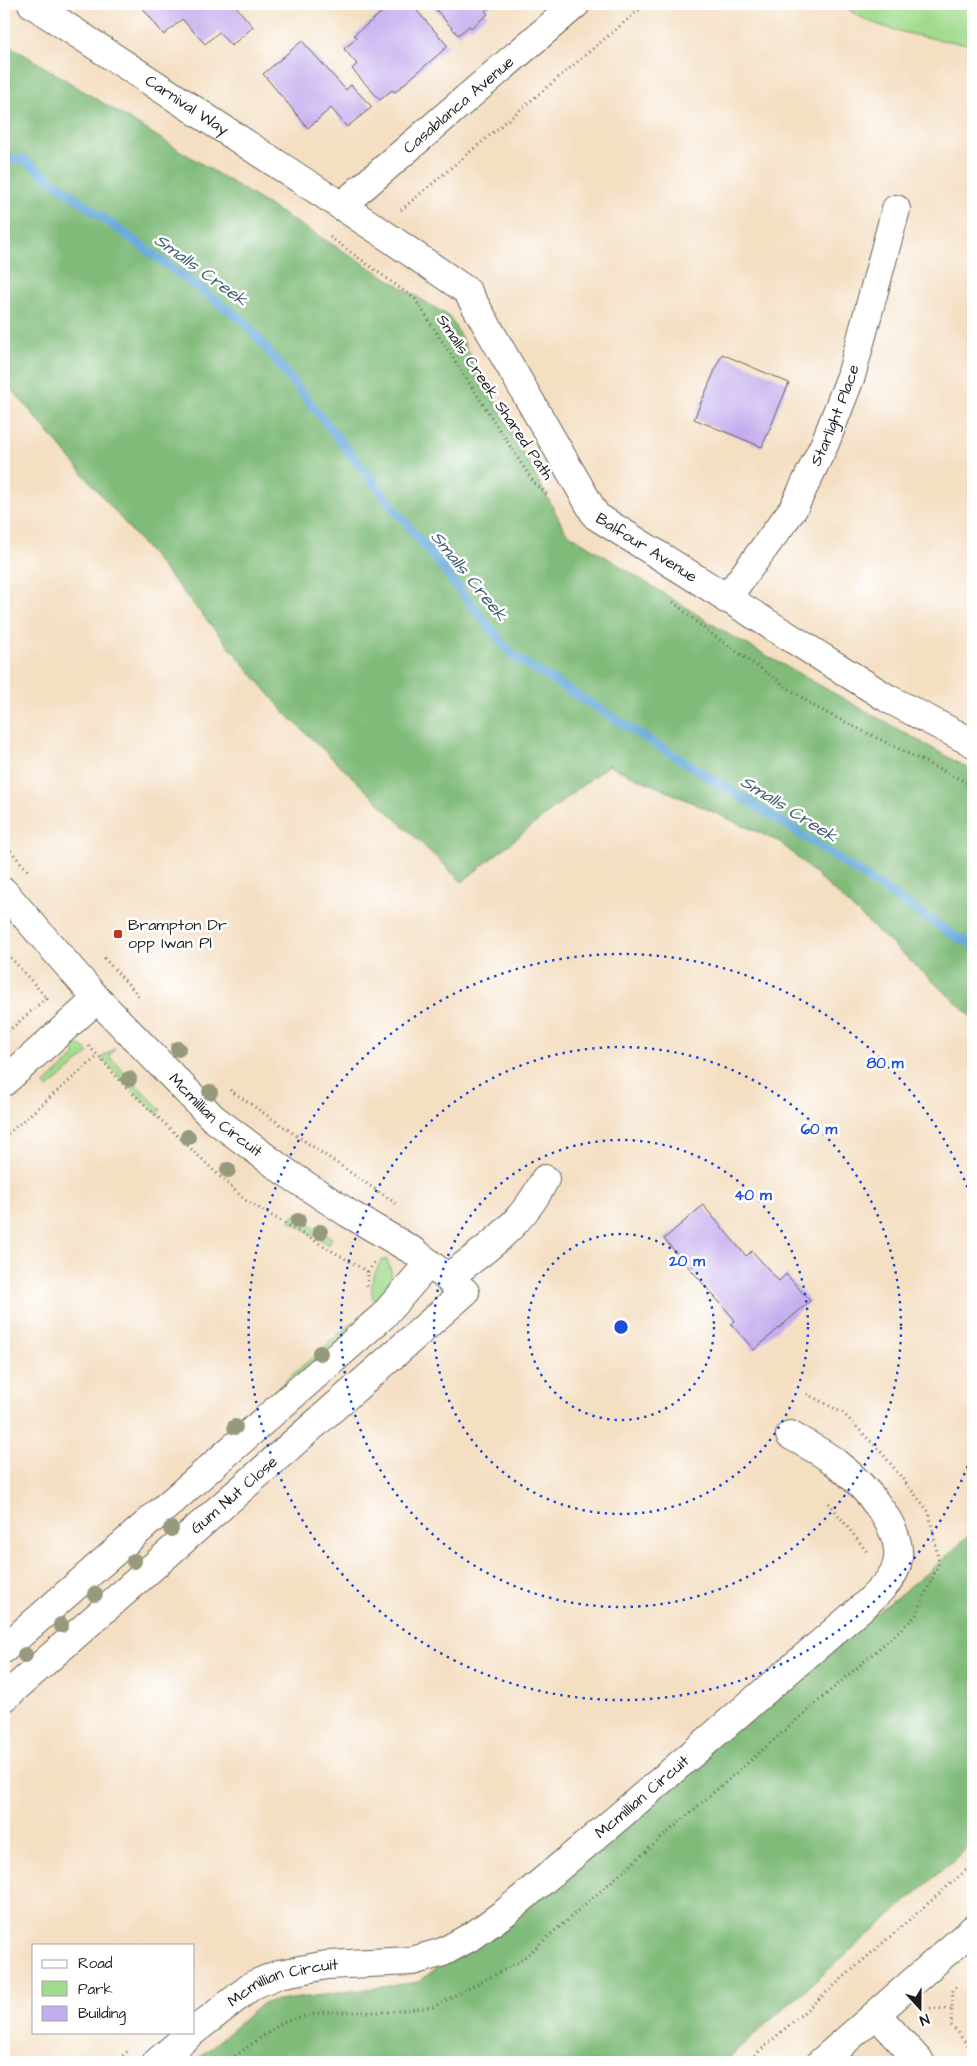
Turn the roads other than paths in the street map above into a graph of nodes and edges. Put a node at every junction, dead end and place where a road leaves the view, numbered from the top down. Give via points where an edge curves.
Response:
1 (576, 4) edge
2 (50, 8) edge
3 (340, 206) junction
4 (896, 209) dead end
5 (726, 599) junction
6 (973, 744) edge
7 (4, 892) edge
8 (96, 1000) junction
9 (4, 1082) edge
10 (545, 1179) dead end
11 (448, 1277) junction
12 (790, 1436) dead end
13 (4, 1649) edge
14 (4, 1698) edge
15 (973, 1929) edge
16 (876, 2014) junction
17 (195, 2029) edge
18 (190, 2034) edge
19 (157, 2062) edge
20 (821, 2062) edge
21 (920, 2062) edge

1 - 3 street, Casablanca Avenue
2 - 3 street, Carnival Way
3 - 5 street, Balfour Avenue via 467,291 596,516
4 - 5 street, Starlight Place via 851,376 824,443 794,509
5 - 6 street, Balfour Avenue via 887,698
7 - 8 street, Mcmillian Circuit
8 - 9 street
8 - 11 street, Mcmillian Circuit via 219,1123 284,1171
10 - 11 street, Gum Nut Close via 537,1196 504,1236
11 - 13 street, Gum Nut Close via 383,1316
11 - 14 street, Gum Nut Close
12 - 17 street, Mcmillian Circuit via 836,1462 864,1488 890,1524 898,1545 897,1565 866,1604 514,1905 474,1935 443,1952 412,1961 327,1965 280,1974 253,1984
15 - 16 street
16 - 20 street
16 - 21 street
18 - 19 street, Mcmillian Circuit

